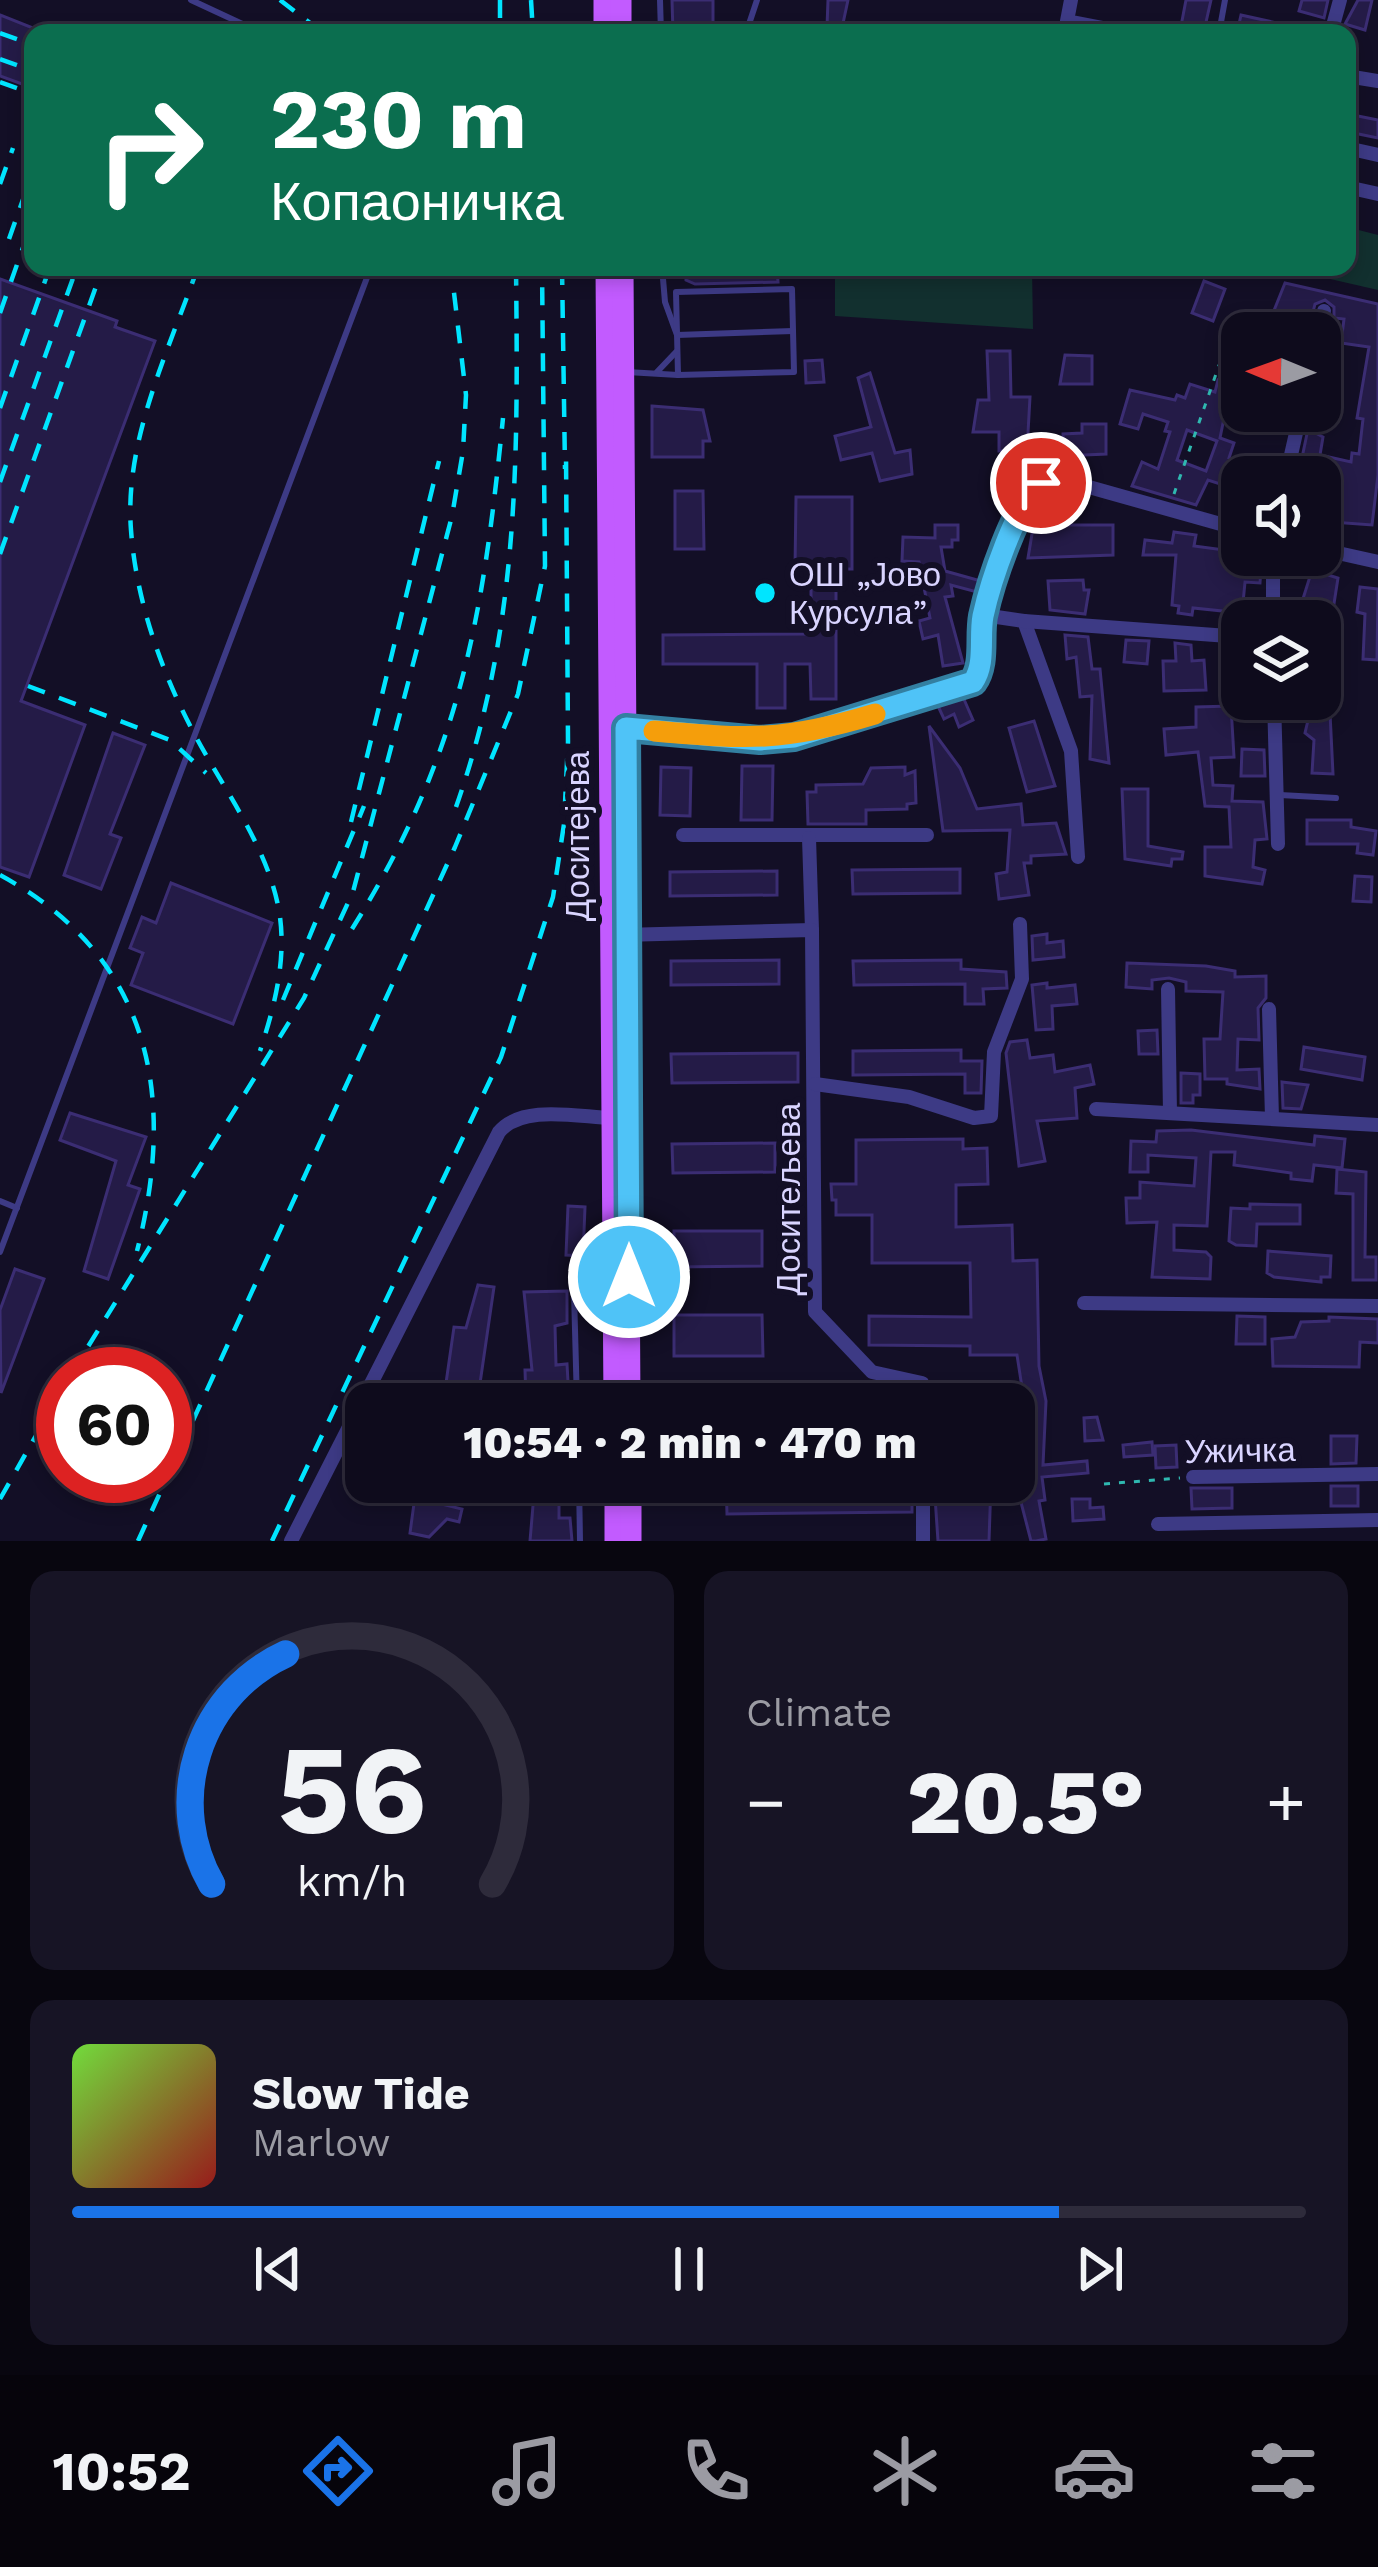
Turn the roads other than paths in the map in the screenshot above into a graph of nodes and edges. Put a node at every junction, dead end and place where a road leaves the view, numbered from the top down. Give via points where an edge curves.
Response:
1 (191, 0) edge
2 (1071, 0) edge
3 (243, 24) edge
4 (1082, 24) edge
5 (368, 276) edge
6 (606, 276) edge
7 (622, 276) edge
8 (663, 276) edge
9 (793, 331) junction
10 (677, 334) junction
11 (677, 351) junction
12 (623, 371) junction
13 (654, 374) junction
14 (678, 375) junction
15 (1221, 524) edge
16 (1341, 554) edge
17 (1378, 562) edge
18 (983, 615) junction
19 (1024, 621) junction
20 (1221, 635) edge
21 (1274, 720) edge
22 (617, 728) junction
23 (1275, 795) junction
24 (1336, 798) dead end
25 (927, 835) dead end
26 (683, 836) dead end
27 (809, 838) junction
28 (1278, 844) dead end
29 (1078, 857) dead end
30 (1020, 924) dead end
31 (812, 931) junction
32 (619, 935) junction
33 (1168, 988) dead end
34 (1269, 1009) dead end
35 (815, 1084) junction
36 (1096, 1108) dead end
37 (1170, 1113) junction
38 (612, 1118) junction
39 (1272, 1118) junction
40 (1378, 1125) edge
41 (0, 1201) edge
42 (17, 1208) junction
43 (0, 1252) edge
44 (574, 1292) dead end
45 (1084, 1303) dead end
46 (1378, 1306) edge
47 (576, 1383) edge
48 (614, 1383) edge
49 (630, 1383) edge
50 (922, 1383) edge
51 (1378, 1474) edge
52 (1193, 1477) road end
53 (579, 1503) edge
54 (614, 1503) edge
55 (631, 1503) edge
56 (923, 1503) edge
57 (1378, 1520) edge
58 (1159, 1524) dead end
59 (291, 1541) edge
60 (580, 1541) edge
61 (615, 1541) edge
62 (631, 1541) edge
63 (923, 1541) edge

1 - 3 lane
2 - 4 street via 1067,21
5 - 42 lane
6 - 22 main road, Доситејева
7 - 12 main road, Доситејева
8 - 10 lane
9 - 10 lane
9 - 10 lane via 792,289 676,292
9 - 14 lane via 794,372
10 - 11 lane
11 - 13 lane
11 - 14 lane
12 - 13 lane
12 - 22 main road, Доситејева
13 - 14 lane
15 - 18 street via 1046,480 1017,518
16 - 17 street
18 - 19 street
18 - 22 street via 979,673 961,688 794,737
19 - 20 street
19 - 29 street via 1071,751
21 - 23 street
22 - 32 main road, Доситејева
23 - 24 lane
23 - 28 street
25 - 27 street
26 - 27 street
27 - 31 street, Доситељева
30 - 35 street via 1022,980 994,1052 991,1116
31 - 32 street
31 - 35 street, Доситељева
32 - 38 main road, Доситејева
32 - 49 main road, Доситејева
33 - 37 street
34 - 39 street
35 - 50 street, Доситељева via 815,1312 872,1372
36 - 37 street
37 - 39 street
38 - 48 main road, Доситејева
38 - 59 street via 524,1116 499,1132
39 - 40 street
41 - 42 lane
42 - 43 lane
44 - 47 lane
45 - 46 street
51 - 52 street, Ужичка
53 - 60 lane
54 - 61 main road
55 - 62 main road
56 - 63 street
57 - 58 street

